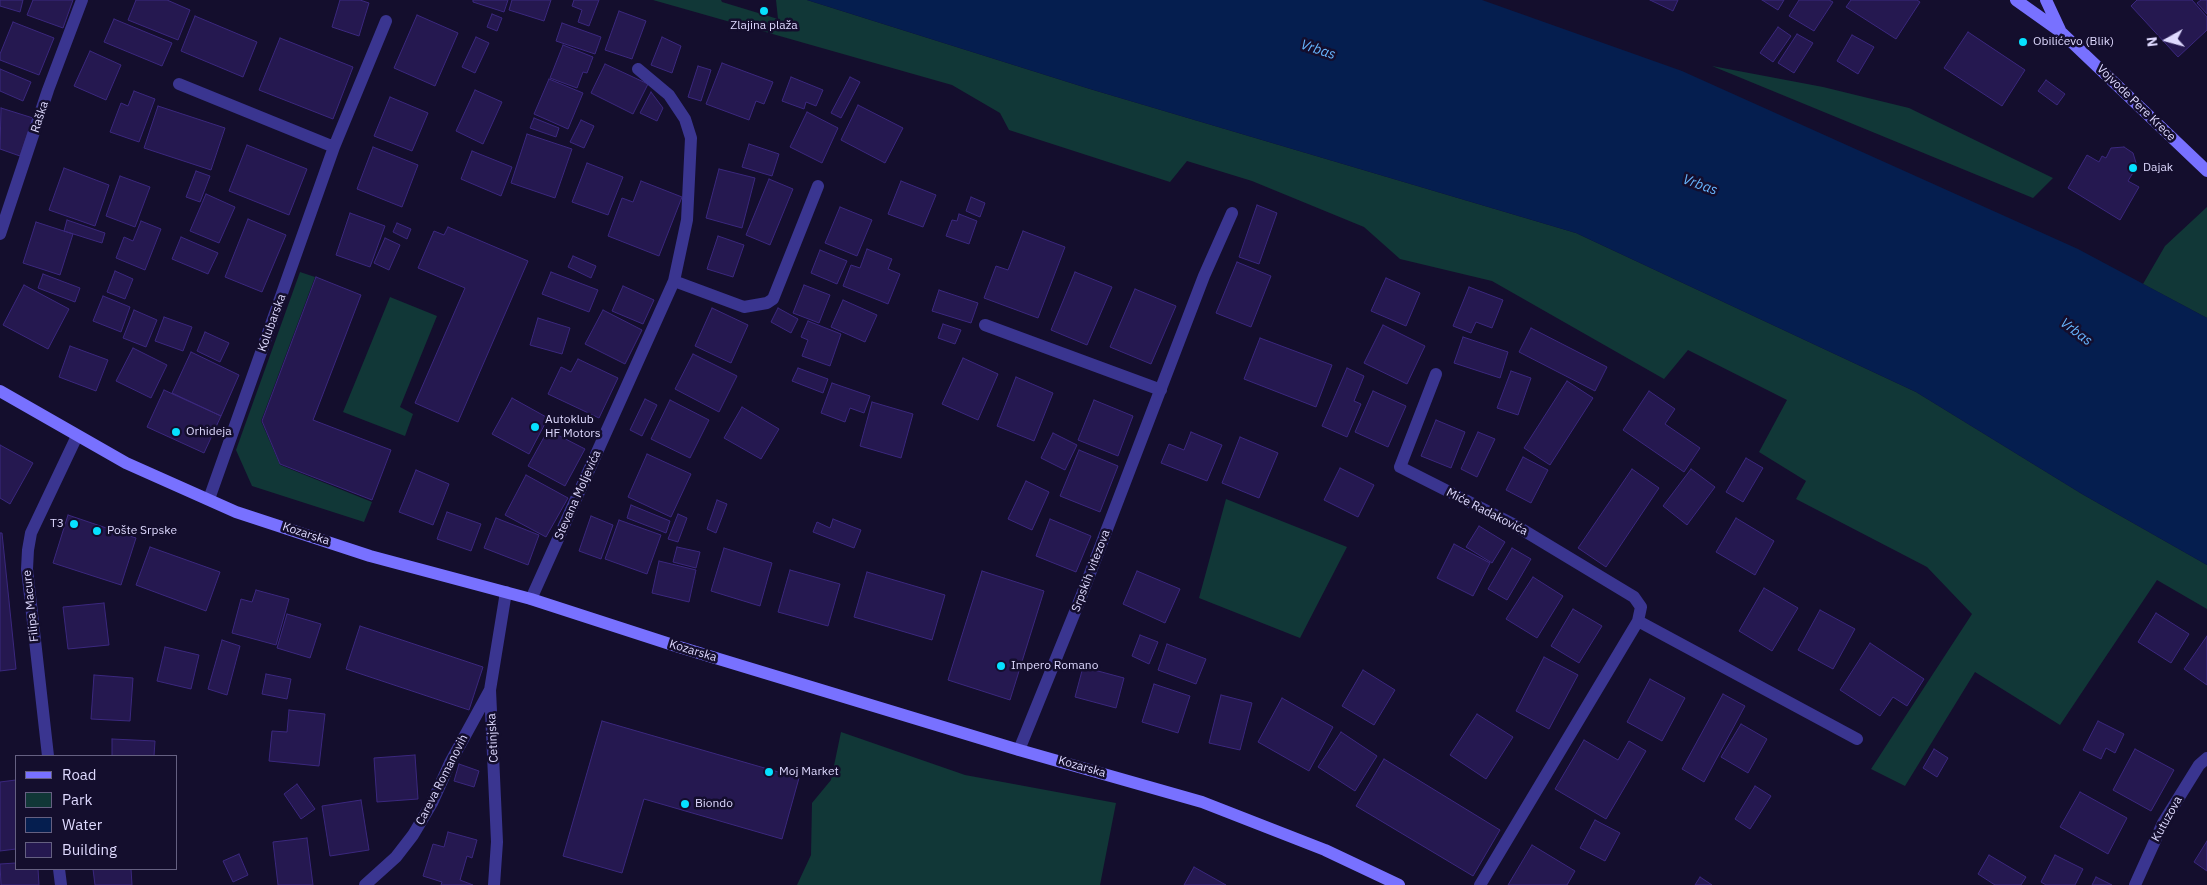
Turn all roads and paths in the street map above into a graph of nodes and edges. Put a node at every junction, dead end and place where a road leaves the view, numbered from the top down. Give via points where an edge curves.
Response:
1 (82, 0) edge
2 (2016, 0) edge
3 (2046, 0) edge
4 (386, 21) dead end
5 (2061, 32) junction
6 (638, 69) dead end
7 (179, 84) dead end
8 (334, 147) junction
9 (2207, 171) edge
10 (818, 186) dead end
11 (1232, 213) dead end
12 (0, 234) edge
13 (674, 281) junction
14 (985, 325) dead end
15 (1436, 374) dead end
16 (0, 390) edge
17 (1161, 390) junction
18 (77, 436) junction
19 (209, 499) junction
20 (506, 592) junction
21 (531, 599) junction
22 (1638, 621) junction
23 (490, 690) junction
24 (1857, 739) dead end
25 (1019, 750) junction
26 (48, 755) edge
27 (2207, 758) edge
28 (59, 870) edge
29 (61, 885) edge
30 (364, 885) edge
31 (494, 885) edge
32 (1399, 885) edge
33 (1480, 885) edge
34 (2135, 885) edge

1 - 12 street, Raška
2 - 5 main road, Vojvode Pere Krece
3 - 5 main road
4 - 8 street, Kolubarska
5 - 9 main road, Vojvode Pere Krece
6 - 13 street, Stevana Moljevića via 669,95 685,119 691,138 687,220
7 - 8 street
8 - 19 street, Kolubarska
10 - 13 street via 772,299 767,303 744,307
11 - 17 street, Srpskih vitezova
13 - 21 street, Stevana Moljevića
14 - 17 street
15 - 22 street, Miće Radakovića via 1400,467 1513,524 1634,597 1641,607
16 - 18 main road, Kozarska
17 - 25 street, Srpskih vitezova
18 - 19 main road, Kozarska via 126,464
18 - 26 street, Filipa Macure via 31,533 28,550 27,569
19 - 20 main road, Kozarska via 236,512 370,556
20 - 21 main road, Kozarska
20 - 23 street, Cetinjska
21 - 25 main road, Kozarska
22 - 24 street
22 - 33 street
23 - 30 street, Careva Romanovih via 413,835 396,857
23 - 31 street, Cetinjska via 497,842
25 - 32 main road, Kozarska via 1202,802 1325,850
27 - 34 street, Kutuzova via 2199,765 2163,824
28 - 29 street

